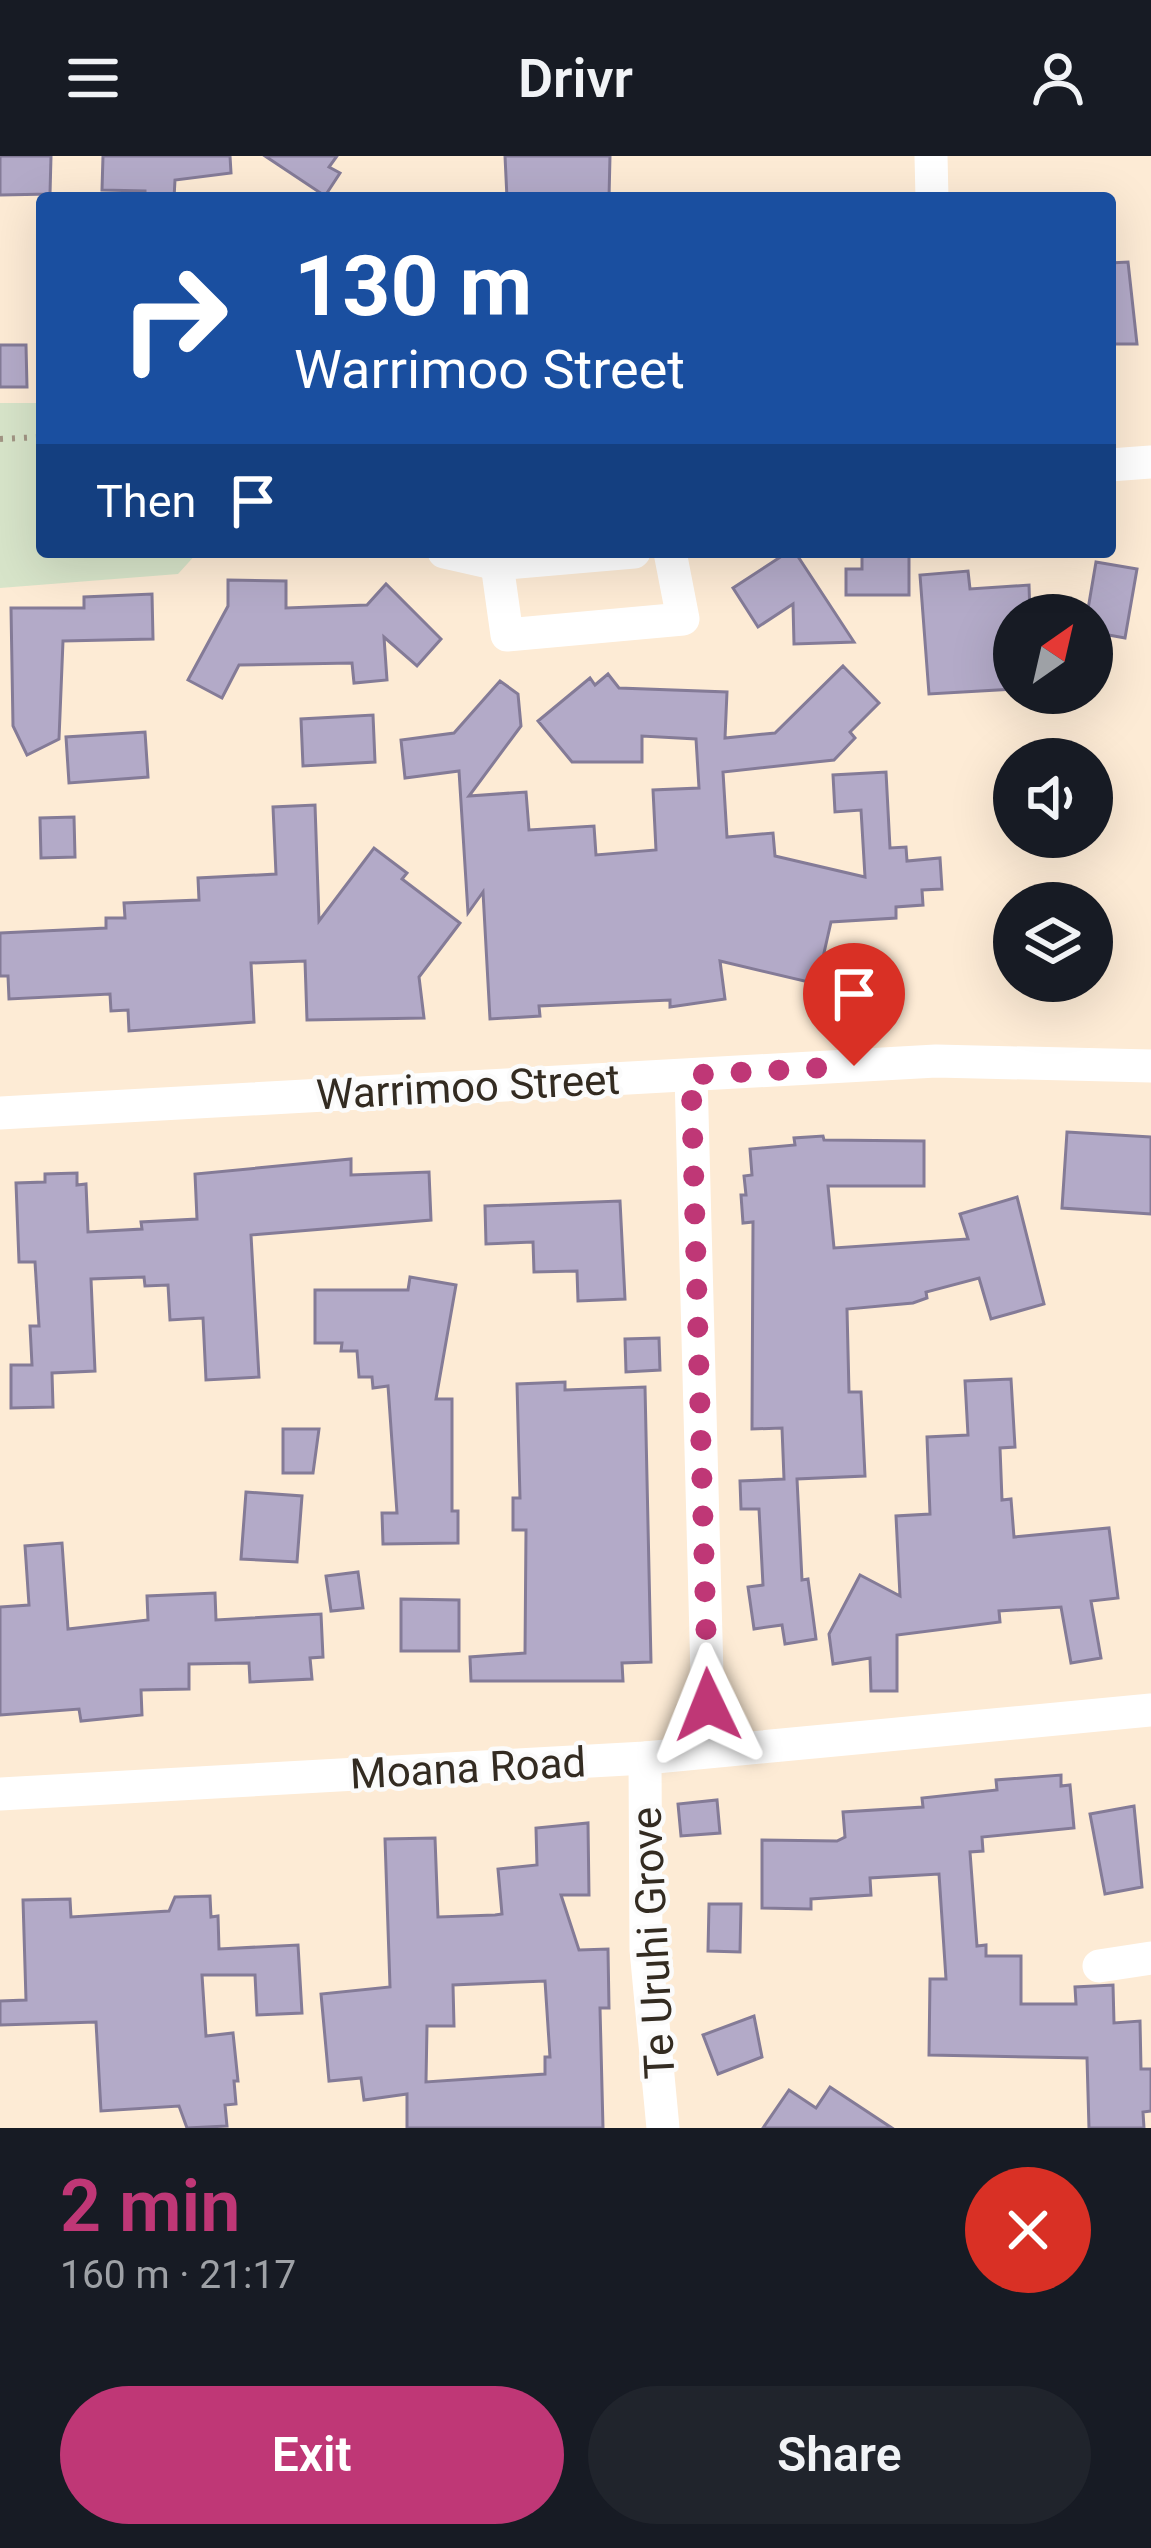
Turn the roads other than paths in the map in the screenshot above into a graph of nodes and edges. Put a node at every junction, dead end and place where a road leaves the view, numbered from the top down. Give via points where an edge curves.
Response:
1 (931, 156) edge
2 (932, 192) edge
3 (1151, 463) edge
4 (1116, 465) edge
5 (470, 558) edge
6 (566, 558) edge
7 (671, 558) edge
8 (497, 564) junction
9 (1151, 1066) edge
10 (691, 1075) junction
11 (0, 1113) edge
12 (1151, 1710) edge
13 (709, 1750) junction
14 (645, 1759) junction
15 (0, 1794) edge
16 (1151, 1958) edge
17 (1099, 1966) dead end
18 (663, 2128) edge

1 - 2 street
3 - 4 street
5 - 8 street
6 - 8 street
7 - 8 street via 682,620 507,635
9 - 10 street, Warrimoo Street via 936,1061
10 - 11 street, Warrimoo Street
10 - 13 street
12 - 13 street, Moana Road
13 - 14 street, Moana Road
14 - 15 street, Moana Road
14 - 18 street, Te Uruhi Grove via 646,1950
16 - 17 street

